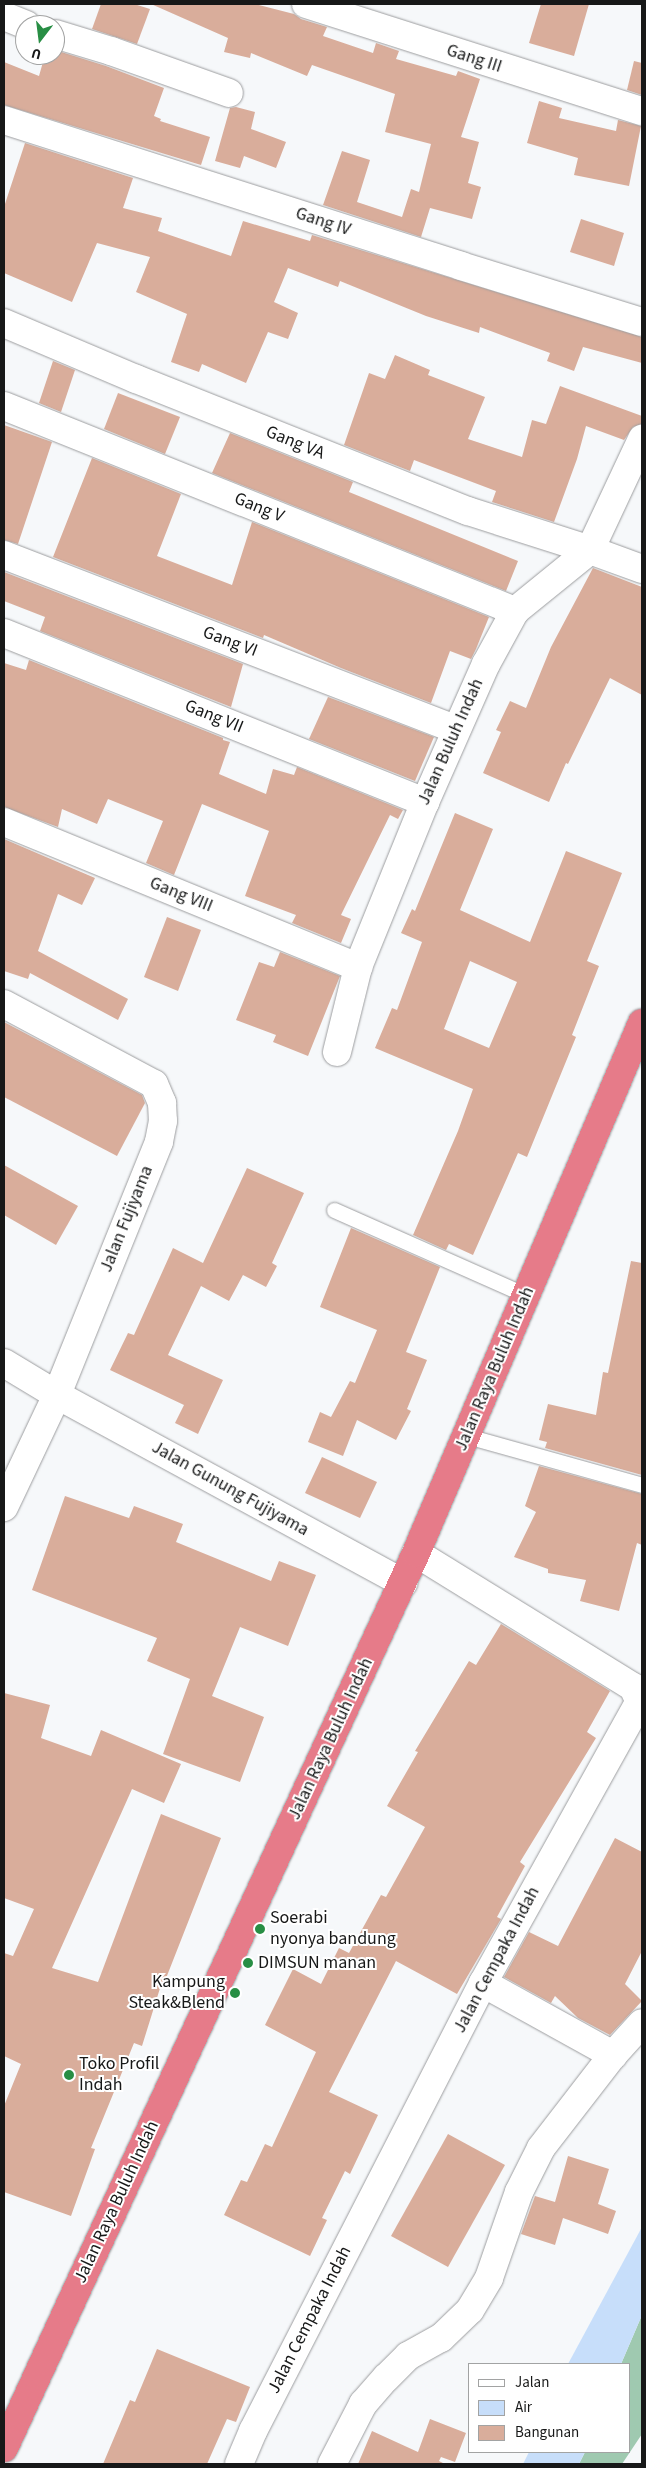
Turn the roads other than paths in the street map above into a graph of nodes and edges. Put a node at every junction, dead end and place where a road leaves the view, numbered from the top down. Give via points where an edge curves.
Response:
1 (306, 4) edge
2 (65, 37) edge
3 (229, 93) dead end
4 (642, 111) edge
5 (4, 120) edge
6 (642, 322) edge
7 (4, 323) edge
8 (4, 406) edge
9 (642, 439) edge
10 (590, 550) junction
11 (4, 555) edge
12 (642, 569) edge
13 (515, 611) junction
14 (4, 633) edge
15 (456, 730) junction
16 (425, 802) junction
17 (4, 822) edge
18 (358, 967) junction
19 (4, 1004) edge
20 (642, 1023) edge
21 (337, 1052) dead end
22 (334, 1210) dead end
23 (526, 1295) junction
24 (4, 1363) edge
25 (57, 1395) junction
26 (467, 1436) junction
27 (642, 1486) edge
28 (4, 1507) edge
29 (416, 1553) junction
30 (403, 1583) junction
31 (483, 1983) junction
32 (642, 2023) edge
33 (613, 2055) junction
34 (4, 2448) edge
35 (239, 2464) edge
36 (332, 2464) edge

1 - 4 street, Gang III
2 - 3 street
5 - 6 street, Gang IV
7 - 10 street, Gang VA via 136,380 468,512
8 - 13 street, Gang V
9 - 10 street, Jalan Buluh Indah
10 - 12 street
10 - 13 street, Jalan Buluh Indah
11 - 15 street, Gang VI
13 - 15 street, Jalan Buluh Indah
14 - 16 street, Gang VII
15 - 16 street, Jalan Buluh Indah
16 - 18 street, Jalan Buluh Indah
17 - 18 street, Gang VIII
18 - 21 street, Jalan Buluh Indah
19 - 25 street, Jalan Fujiyama via 154,1084 162,1103 163,1121 158,1142
20 - 23 highway, Jalan Raya Buluh Indah
22 - 23 lane
23 - 26 highway, Jalan Raya Buluh Indah
24 - 25 street, Jalan Gunung Fujiyama
25 - 28 street, Jalan Fujiyama
25 - 30 street, Jalan Gunung Fujiyama
26 - 27 lane
26 - 29 highway, Jalan Raya Buluh Indah
29 - 30 highway, Jalan Raya Buluh Indah
29 - 31 street, Jalan Cempaka Indah via 633,1687 638,1698 633,1714
30 - 34 highway, Jalan Raya Buluh Indah
31 - 33 street
31 - 35 street, Jalan Cempaka Indah
32 - 33 street
33 - 36 street via 532,2162 489,2278 470,2310 440,2338 408,2356 386,2378 363,2404

